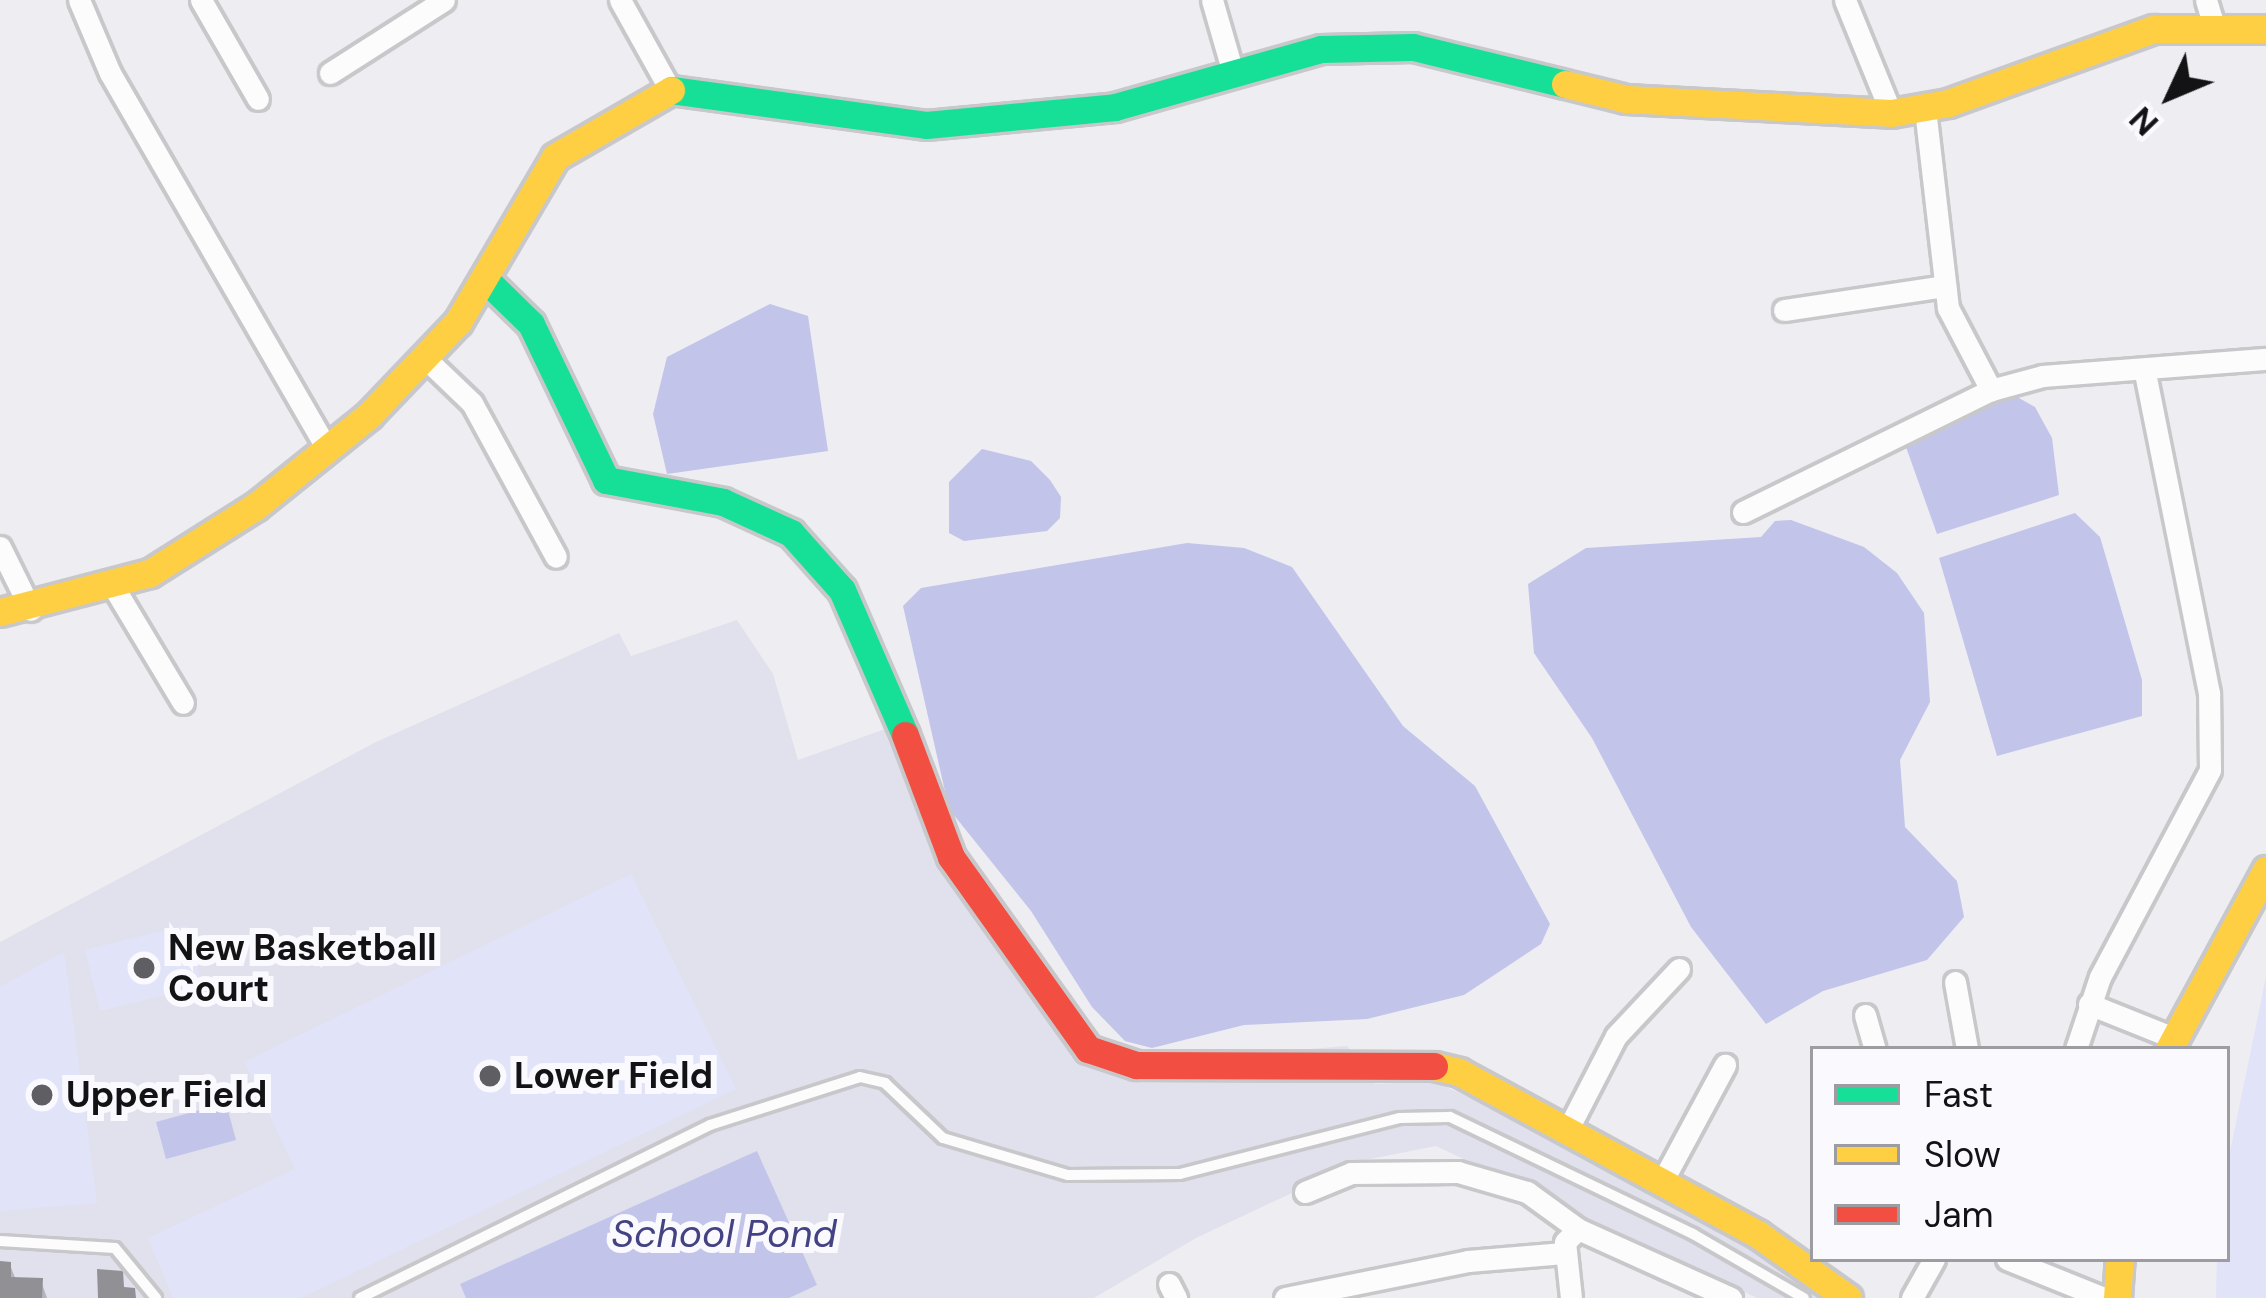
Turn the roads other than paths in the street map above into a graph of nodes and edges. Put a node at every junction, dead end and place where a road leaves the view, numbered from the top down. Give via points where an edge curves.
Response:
1 (79, 0) edge
2 (201, 0) edge
3 (444, 0) edge
4 (620, 0) edge
5 (1212, 0) edge
6 (1845, 0) edge
7 (2210, 14) edge
8 (2266, 29) edge
9 (330, 73) dead end
10 (1234, 76) junction
11 (670, 90) junction
12 (258, 99) dead end
13 (1925, 109) junction
14 (1892, 113) junction
15 (488, 282) junction
16 (1945, 286) junction
17 (1784, 310) dead end
18 (424, 357) junction
19 (2266, 359) edge
20 (2144, 369) junction
21 (1991, 390) junction
22 (328, 450) junction
23 (1743, 512) dead end
24 (0, 547) edge
25 (556, 557) dead end
26 (113, 586) junction
27 (31, 610) junction
28 (0, 612) edge
29 (183, 703) dead end
30 (2266, 869) edge
31 (1679, 969) dead end
32 (1955, 982) dead end
33 (2090, 1004) junction
34 (1865, 1015) dead end
35 (2171, 1043) edge
36 (1874, 1046) edge
37 (1966, 1046) edge
38 (2077, 1046) edge
39 (1725, 1064) dead end
40 (1568, 1129) junction
41 (1663, 1180) junction
42 (1306, 1192) dead end
43 (1578, 1229) junction
44 (0, 1241) edge
45 (1564, 1253) junction
46 (1933, 1262) edge
47 (2014, 1262) edge
48 (2120, 1262) edge
49 (156, 1298) edge
50 (360, 1298) edge
51 (1285, 1298) edge
52 (1571, 1298) edge
53 (1731, 1298) edge
54 (1804, 1298) edge
55 (1848, 1298) edge
56 (1912, 1298) edge
57 (2104, 1298) edge
58 (2117, 1298) edge

1 - 22 street via 110,74
2 - 12 street
3 - 9 street
4 - 11 street
5 - 10 street
6 - 14 street
7 - 8 street
7 - 13 street
10 - 11 street via 1115,107 926,125
10 - 14 street via 1321,49 1413,47 1626,99
11 - 15 street via 577,140 537,176
13 - 14 street
13 - 16 street
15 - 18 street
15 - 40 street via 531,325 606,480 724,502 791,532 842,590 876,657 951,857 1088,1049 1136,1065 1414,1061 1480,1081
16 - 17 street
16 - 21 street via 1957,330
18 - 22 street
18 - 25 street via 482,418
19 - 20 street
20 - 21 street via 2043,376
20 - 33 street via 2180,527 2210,770
21 - 23 street
22 - 26 street via 185,553
24 - 27 street
26 - 27 street
26 - 29 street
27 - 28 street
30 - 35 street
31 - 40 street via 1616,1036
32 - 37 street
33 - 35 street
33 - 38 street
34 - 36 street
39 - 41 street
40 - 41 street
41 - 55 street
42 - 43 street via 1351,1174 1458,1172 1526,1192
43 - 45 street
43 - 53 street
44 - 49 lane via 116,1248
45 - 51 street via 1468,1261
45 - 52 street
46 - 56 street
47 - 57 street
48 - 58 street
50 - 54 lane via 710,1125 860,1077 884,1084 943,1138 1068,1175 1180,1174 1400,1118 1450,1117 1693,1234

